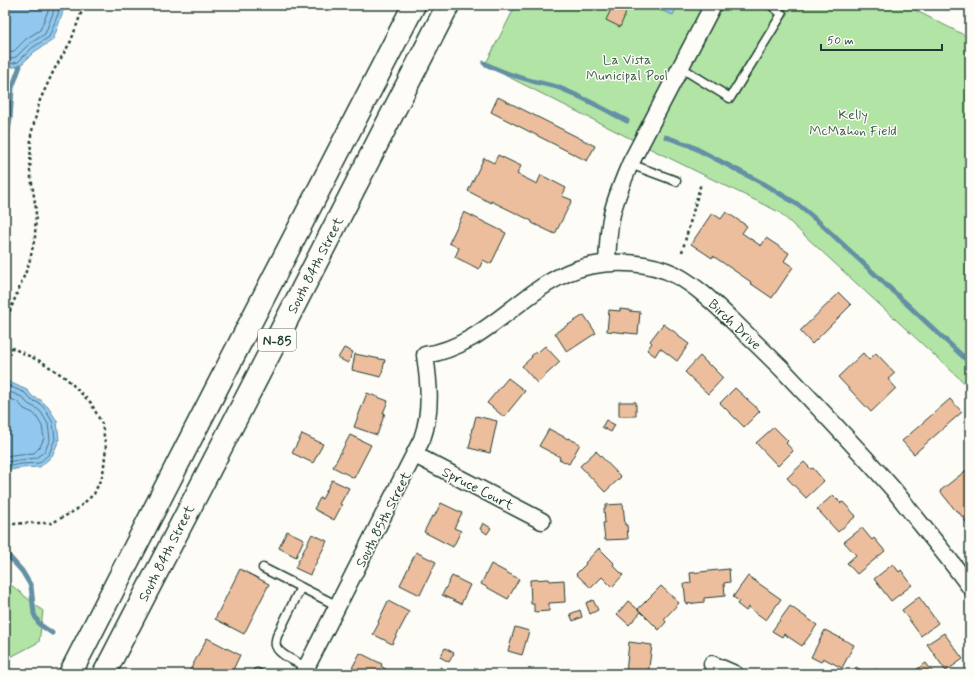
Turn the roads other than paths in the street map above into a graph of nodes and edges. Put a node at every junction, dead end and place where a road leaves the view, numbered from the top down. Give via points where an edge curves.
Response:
1 (414, 5) edge
2 (448, 5) edge
3 (712, 5) edge
4 (771, 5) edge
5 (680, 67) junction
6 (630, 164) junction
7 (676, 181) dead end
8 (607, 263) junction
9 (425, 354) joint
10 (415, 455) junction
11 (542, 521) dead end
12 (263, 568) dead end
13 (301, 587) junction
14 (970, 587) edge
15 (338, 606) junction
16 (712, 664) dead end
17 (305, 671) edge
18 (70, 674) edge
19 (104, 674) edge
20 (735, 674) edge

1 - 18 main road, N-85
2 - 19 main road, South 84th Street / N-85
3 - 5 street
4 - 5 lane via 782,14 730,98
5 - 6 street
6 - 7 lane
6 - 8 street via 612,213
8 - 9 street, Birch Drive via 580,268 563,275 468,340 440,352
8 - 14 street, Birch Drive via 638,264 666,271 691,285 719,308 762,349 894,490
9 - 10 street, South 85th Street via 429,396 428,418
10 - 11 street, Spruce Court
10 - 15 street, South 85th Street
12 - 13 lane
13 - 15 lane
13 - 17 lane via 277,636 276,646 282,654
15 - 17 street, South 85th Street
16 - 20 street

